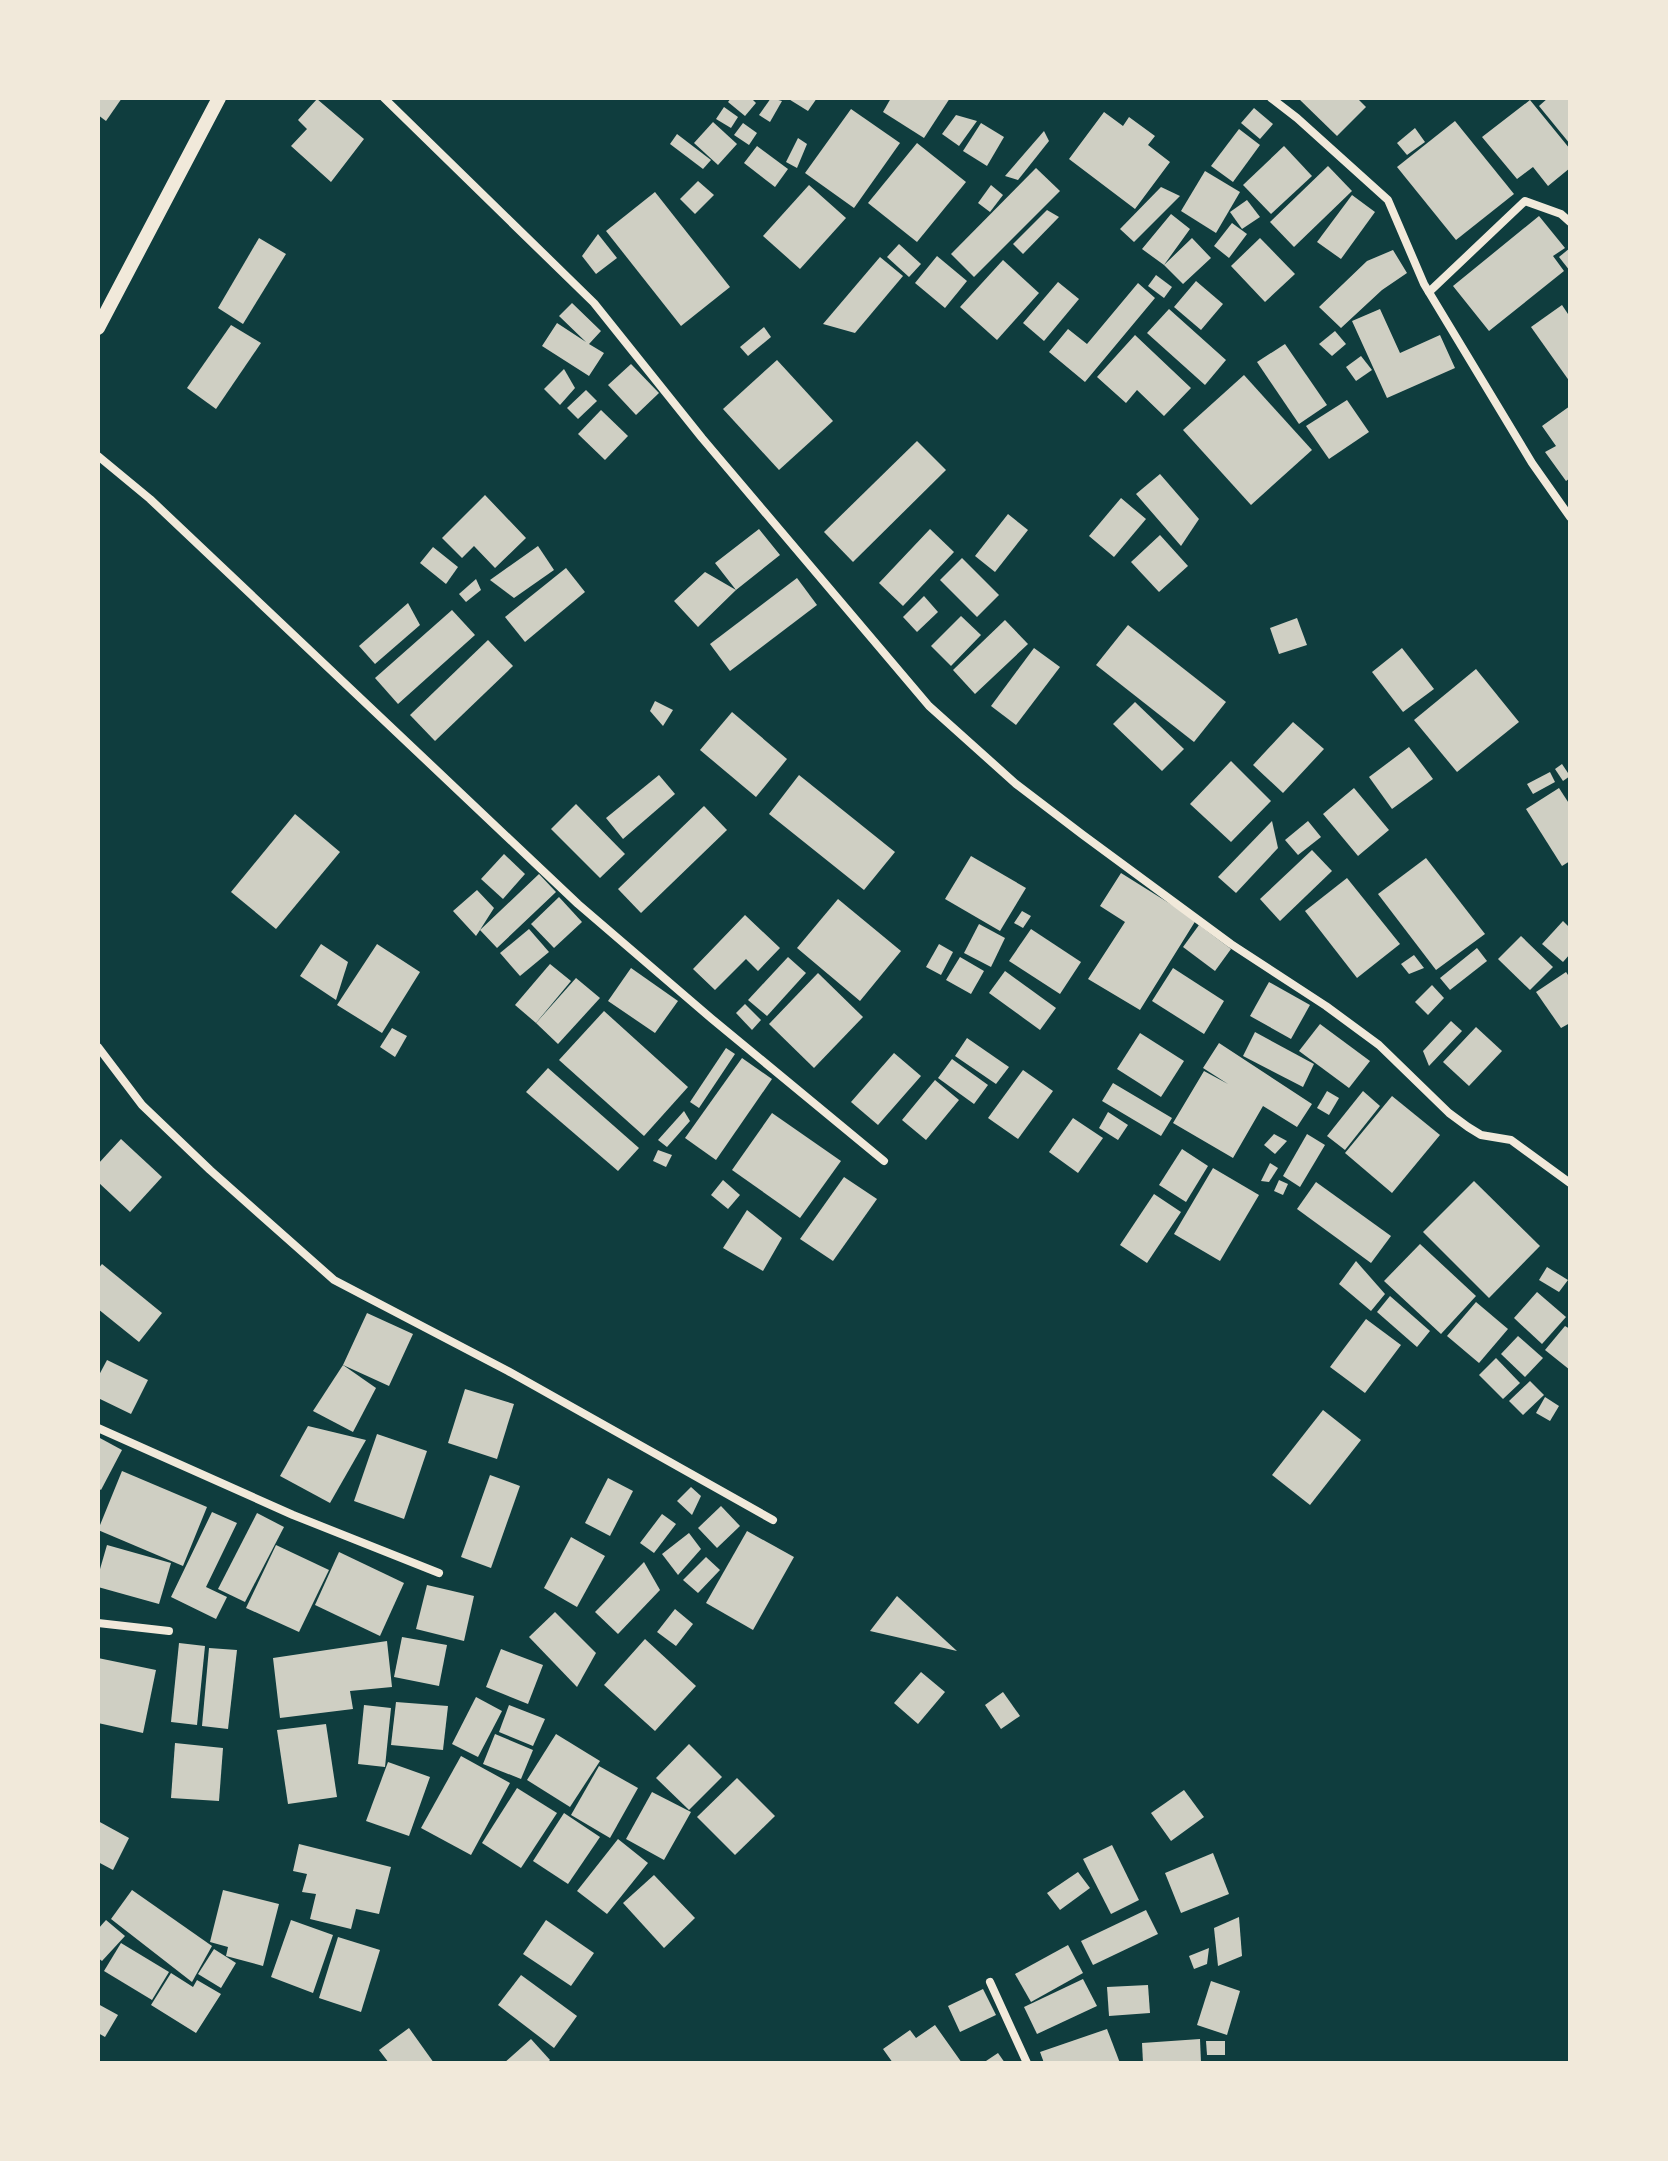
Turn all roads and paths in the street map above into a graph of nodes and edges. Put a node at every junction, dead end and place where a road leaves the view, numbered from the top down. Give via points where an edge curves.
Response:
1 (219, 98) edge
2 (384, 98) edge
3 (1271, 98) edge
4 (1570, 222) edge
5 (1429, 292) junction
6 (98, 328) edge
7 (98, 456) edge
8 (1570, 517) edge
9 (98, 1047) edge
10 (884, 1161) dead end
11 (1570, 1183) edge
12 (98, 1428) edge
13 (773, 1520) dead end
14 (439, 1573) dead end
15 (98, 1623) edge
16 (169, 1631) dead end
17 (990, 1982) dead end
18 (1027, 2063) edge

1 - 6 street
2 - 11 street via 594,303 929,706 1083,835 1379,1045 1449,1113 1481,1135 1511,1140
3 - 5 street via 1388,200
4 - 5 street via 1525,201
5 - 8 street
7 - 10 street via 150,499 578,904
9 - 13 street via 142,1105 334,1280
12 - 14 street
15 - 16 street
17 - 18 street

